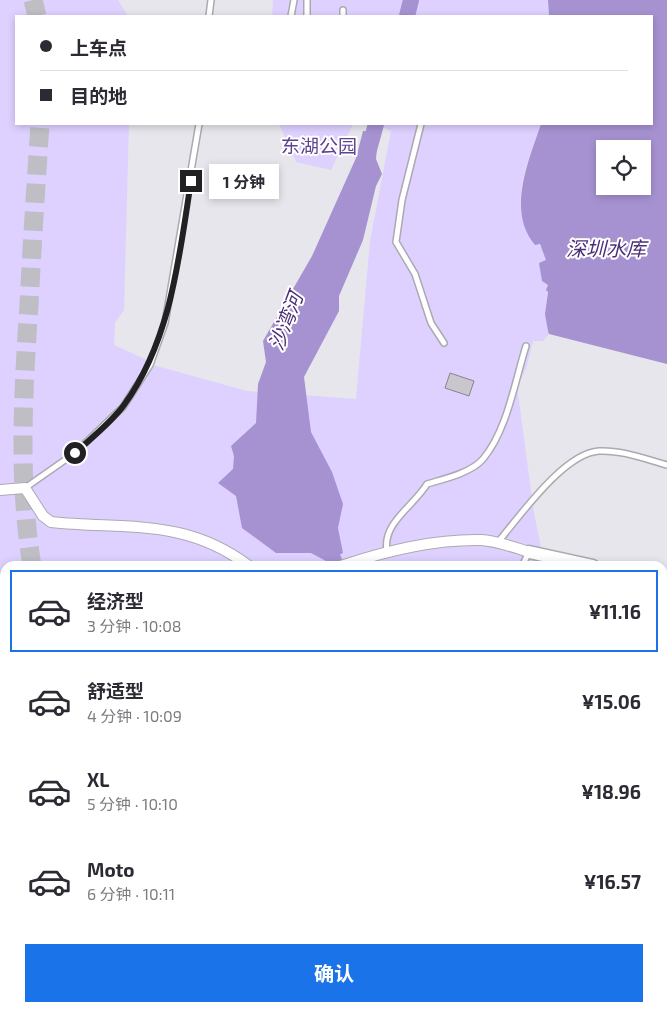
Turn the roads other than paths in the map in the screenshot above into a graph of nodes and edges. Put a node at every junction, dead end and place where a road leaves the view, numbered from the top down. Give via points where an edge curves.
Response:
1 (211, 0) edge
2 (294, 0) edge
3 (307, 0) edge
4 (210, 15) edge
5 (291, 15) edge
6 (306, 15) edge
7 (200, 125) edge
8 (421, 125) edge
9 (444, 343) dead end
10 (526, 346) dead end
11 (667, 465) edge
12 (25, 488) junction
13 (0, 490) edge
14 (498, 542) junction
15 (387, 552) junction
16 (529, 552) junction
17 (242, 561) edge
18 (356, 561) edge
19 (524, 561) edge
20 (570, 561) edge

1 - 4 lane
2 - 5 lane
3 - 6 lane
7 - 12 lane via 165,323 150,365 123,407 75,453
8 - 9 lane via 402,200 396,242 415,274 431,322
10 - 15 lane via 499,434 482,460 446,479 427,484 388,530
11 - 14 lane via 626,454 598,451 576,458
12 - 13 street
12 - 17 street via 43,516 51,522 150,526 196,536
14 - 15 street via 448,542
14 - 16 street
15 - 18 street
16 - 19 lane
16 - 20 street

